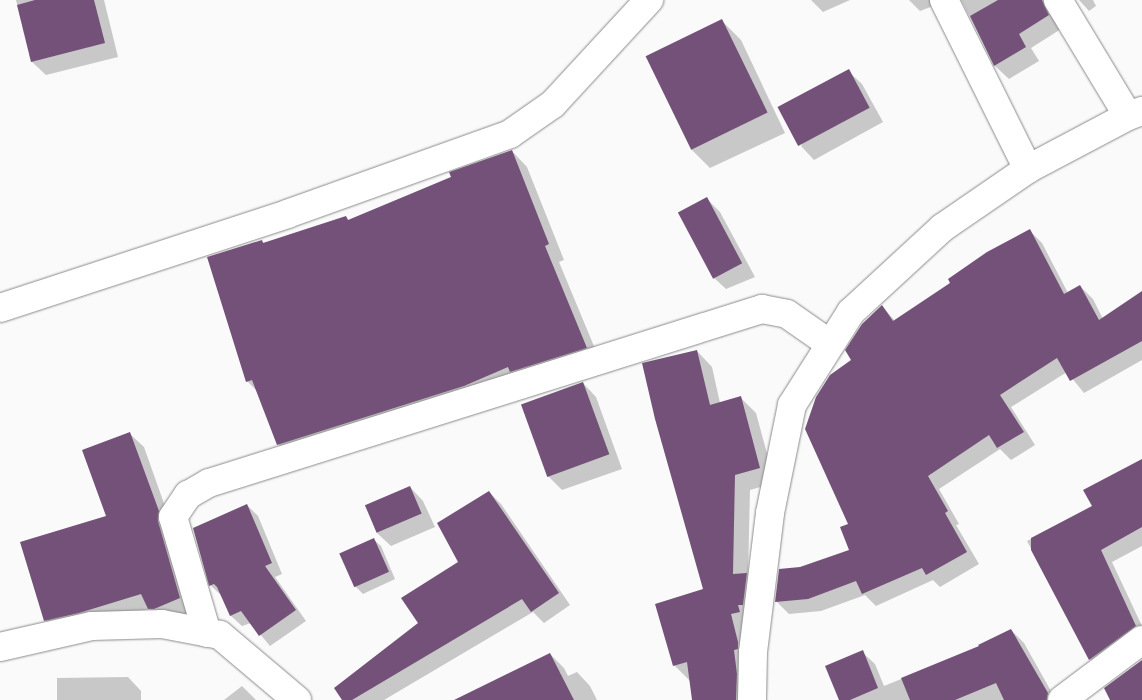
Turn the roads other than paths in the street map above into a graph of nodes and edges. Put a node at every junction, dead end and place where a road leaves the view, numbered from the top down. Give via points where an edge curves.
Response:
1 (650, 0) edge
2 (944, 0) edge
3 (1058, 0) edge
4 (1135, 113) edge
5 (1028, 169) junction
6 (0, 308) edge
7 (830, 344) junction
8 (207, 633) junction
9 (1142, 640) edge
10 (0, 647) edge
11 (297, 700) edge
12 (752, 700) edge
13 (1062, 700) edge

1 - 6 street via 553,104 510,134 287,214
2 - 5 street
3 - 4 street
4 - 5 street
5 - 7 street via 942,228 851,312
7 - 8 street via 786,314 762,309 209,483 188,495 173,517
7 - 12 street via 792,405 770,513 753,652
8 - 10 street via 162,624 92,626
8 - 11 street via 220,635
9 - 13 street

